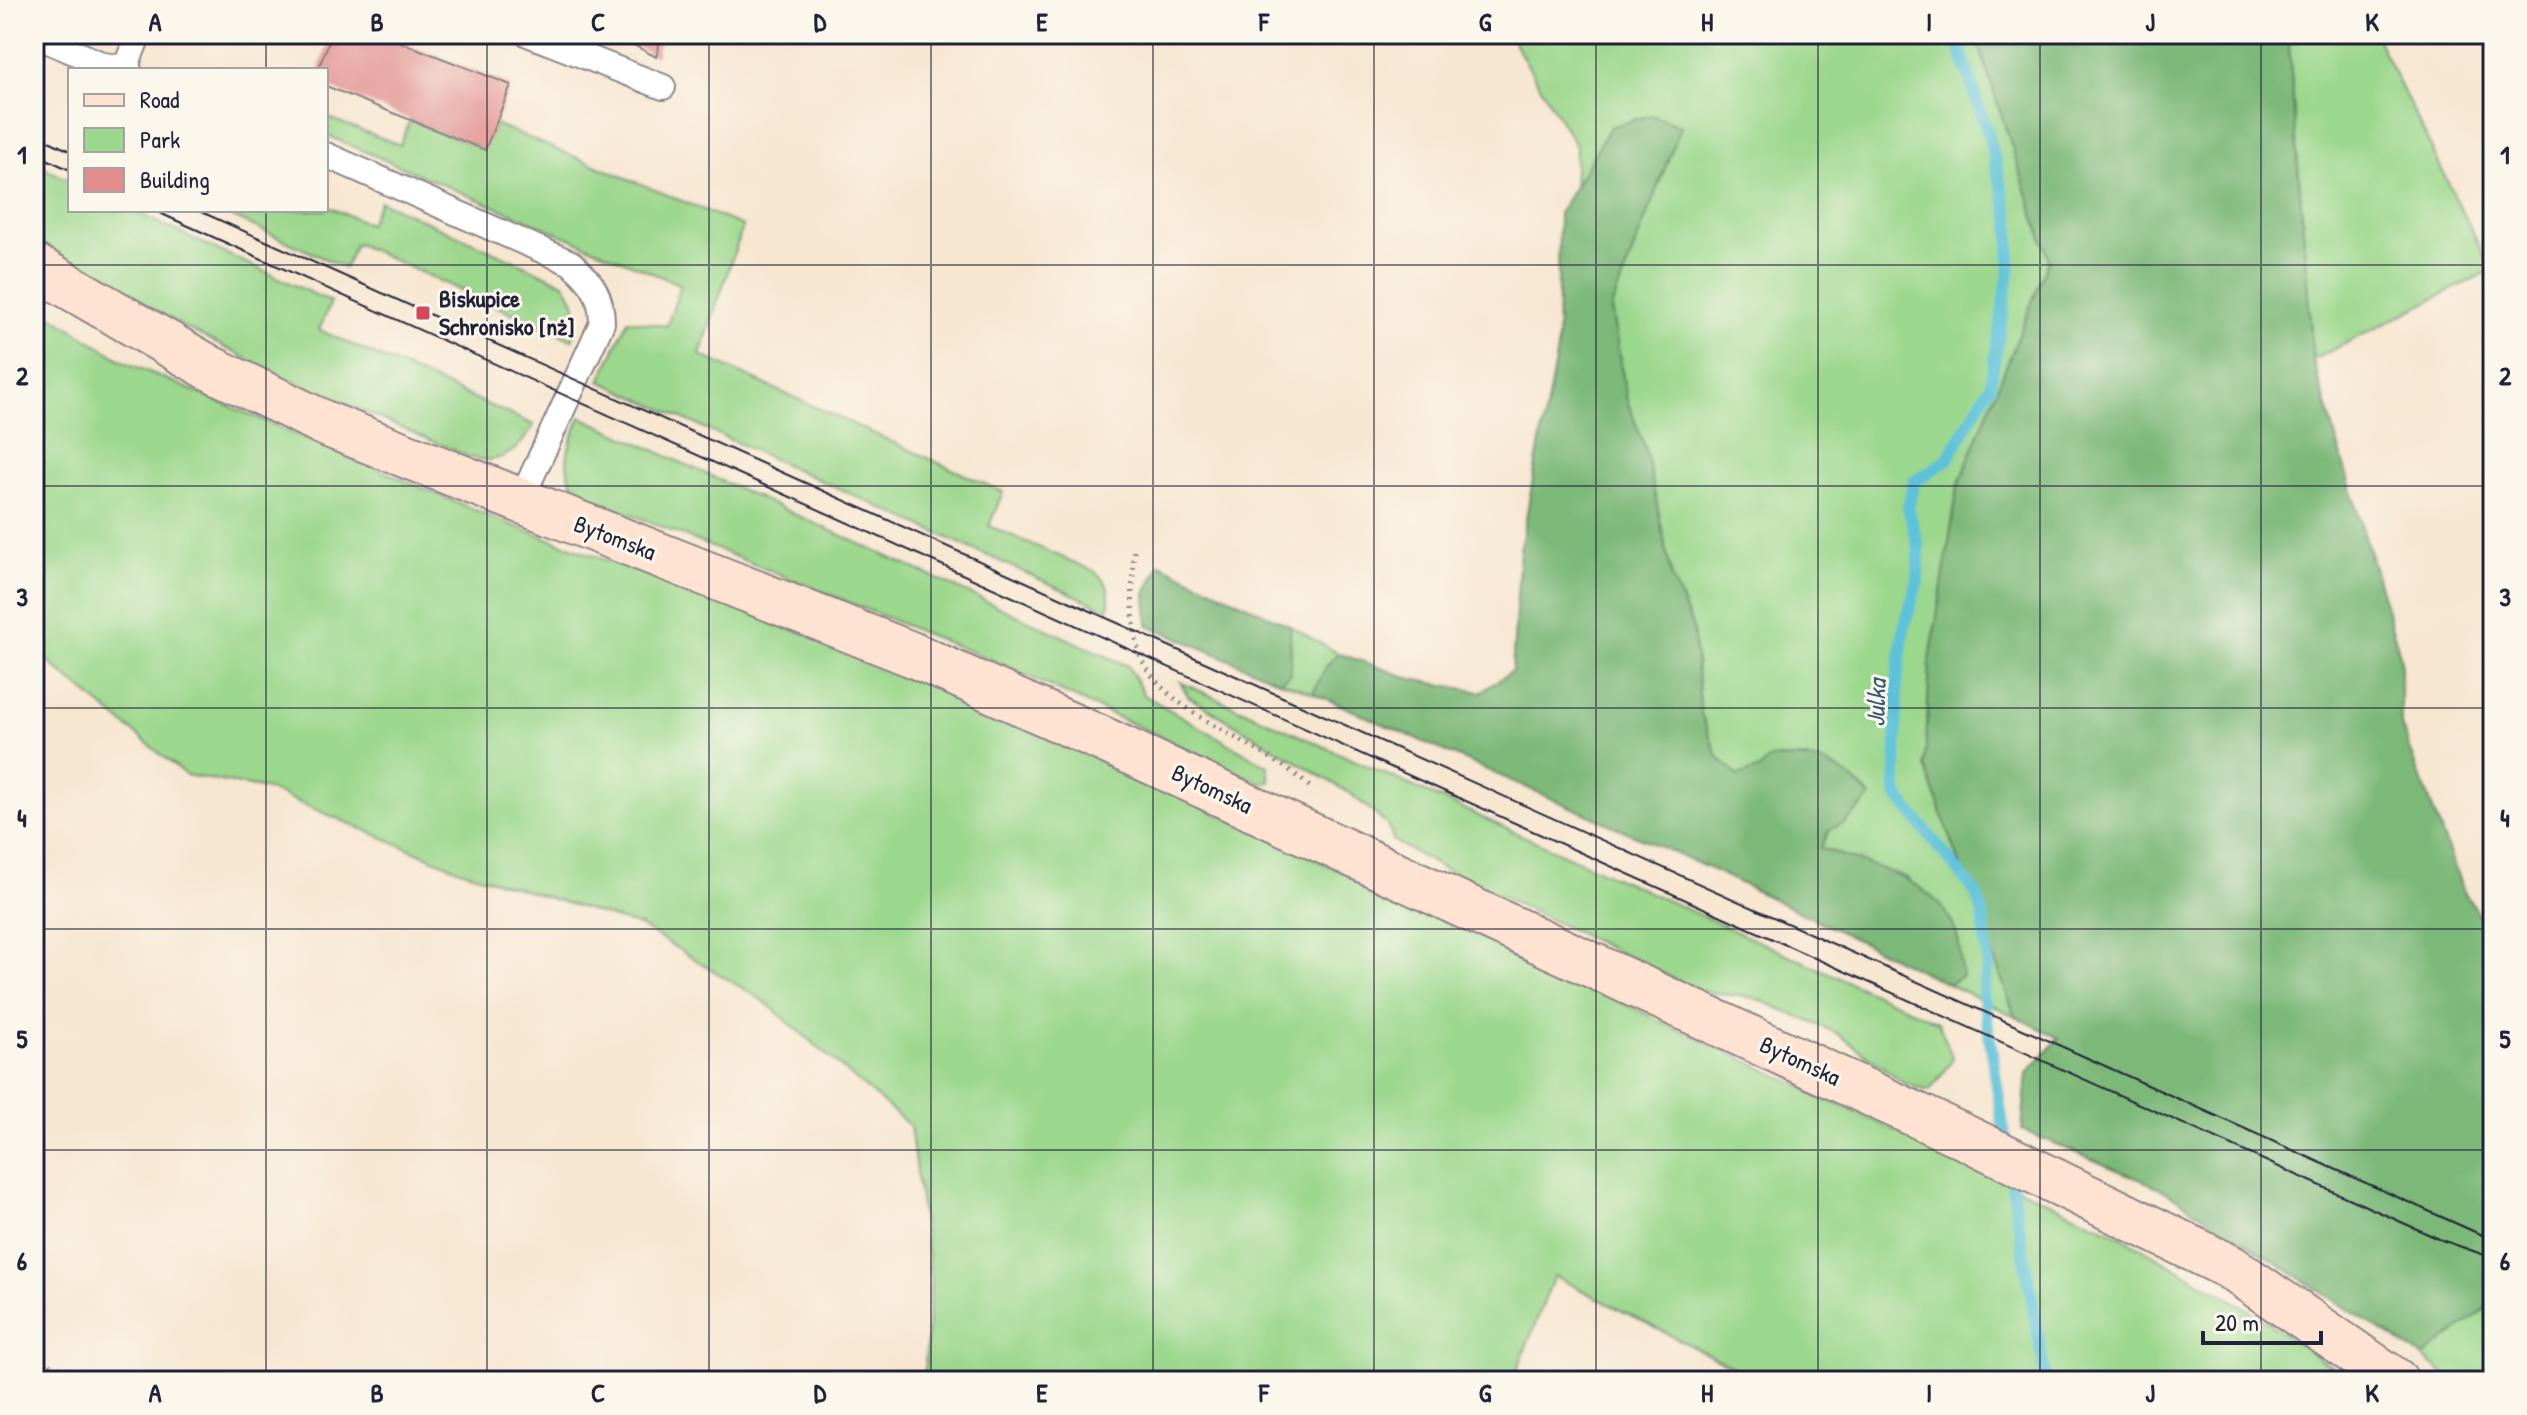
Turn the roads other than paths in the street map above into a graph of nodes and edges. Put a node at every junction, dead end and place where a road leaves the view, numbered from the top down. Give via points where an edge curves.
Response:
1 (139, 34) edge
2 (528, 34) edge
3 (34, 35) edge
4 (121, 68) edge
5 (127, 68) edge
6 (663, 87) dead end
7 (328, 156) edge
8 (34, 266) edge
9 (520, 502) junction
10 (2382, 1370) edge

1 - 5 lane
2 - 6 lane
3 - 4 lane
7 - 9 lane via 571,263 597,290 602,323
8 - 9 street, Bytomska via 210,368 326,424
9 - 10 street, Bytomska via 911,654 1971,1140 2230,1267

